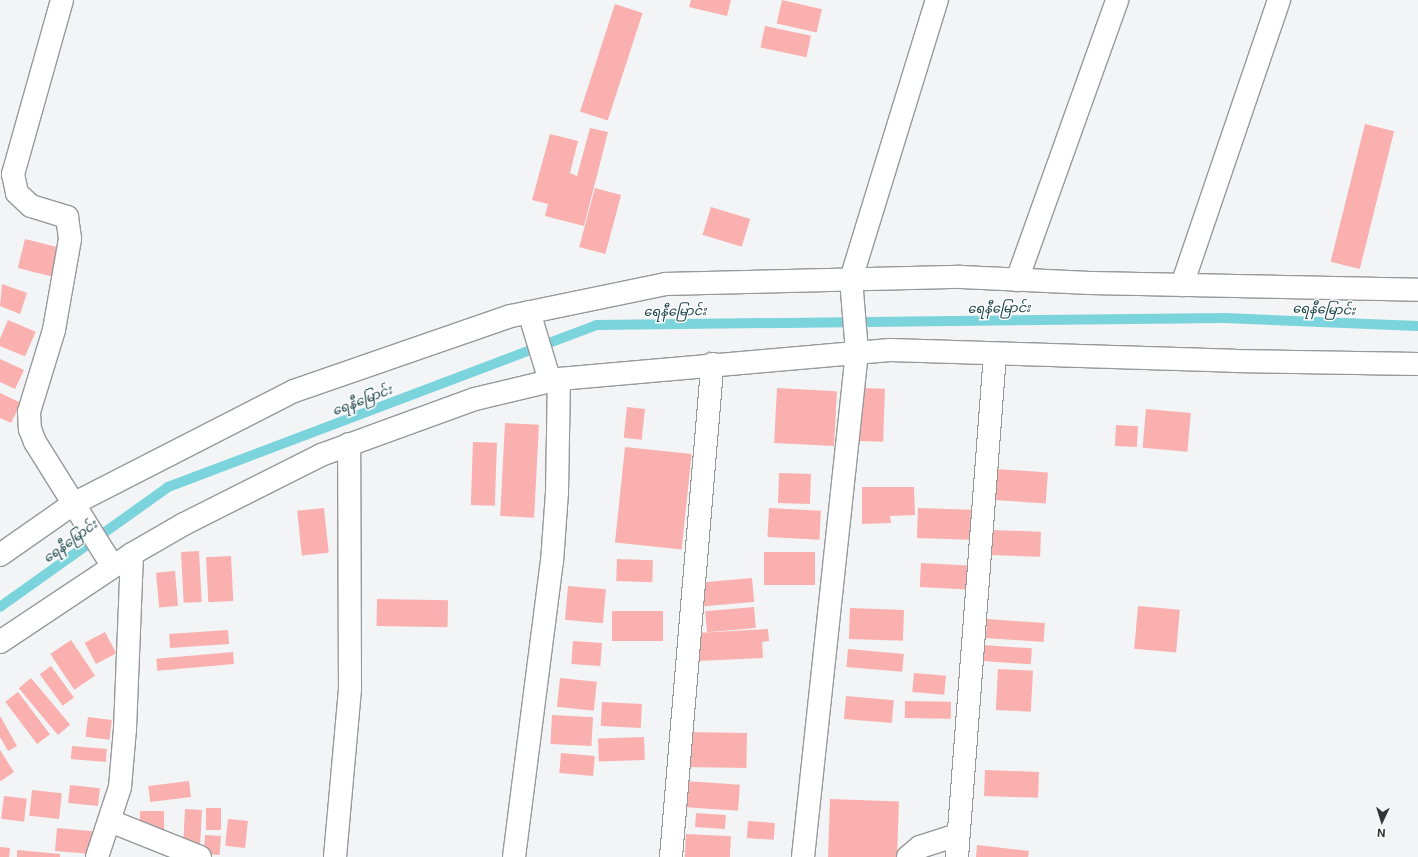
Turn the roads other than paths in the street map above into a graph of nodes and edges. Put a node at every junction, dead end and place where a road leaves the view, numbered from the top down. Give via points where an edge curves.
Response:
1 (62, 0) edge
2 (937, 0) edge
3 (1117, 0) edge
4 (1279, 0) edge
5 (1016, 280) junction
6 (851, 284) junction
7 (1182, 285) junction
8 (1418, 290) edge
9 (530, 316) junction
10 (857, 347) junction
11 (996, 354) junction
12 (712, 364) junction
13 (1418, 364) edge
14 (552, 376) junction
15 (349, 444) junction
16 (75, 507) junction
17 (132, 554) junction
18 (0, 555) edge
19 (110, 563) junction
20 (0, 642) edge
21 (110, 821) junction
22 (957, 835) junction
23 (97, 857) edge
24 (200, 857) edge
25 (335, 857) edge
26 (514, 857) edge
27 (671, 857) edge
28 (803, 857) edge
29 (908, 857) edge
30 (956, 857) edge

1 - 16 street via 13,174 17,193 31,206 66,217 70,239 62,290 54,330 29,412 30,429 35,442
2 - 6 street
3 - 5 street
4 - 7 street
5 - 6 street via 960,277
5 - 7 street
6 - 9 street via 665,284
6 - 10 street
7 - 8 street
9 - 14 street
9 - 16 street via 511,316 294,391
10 - 11 street
10 - 12 street
10 - 28 street
11 - 13 street
11 - 22 street via 978,603
12 - 14 street
12 - 27 street
14 - 15 street via 475,399
14 - 26 street via 557,492 552,562
15 - 17 street via 320,455 252,489
15 - 25 street via 350,689
16 - 18 street
16 - 19 street
17 - 19 street
17 - 21 street via 125,729 120,787
19 - 20 street
21 - 23 street
21 - 24 street
22 - 29 street via 920,847
22 - 30 street

